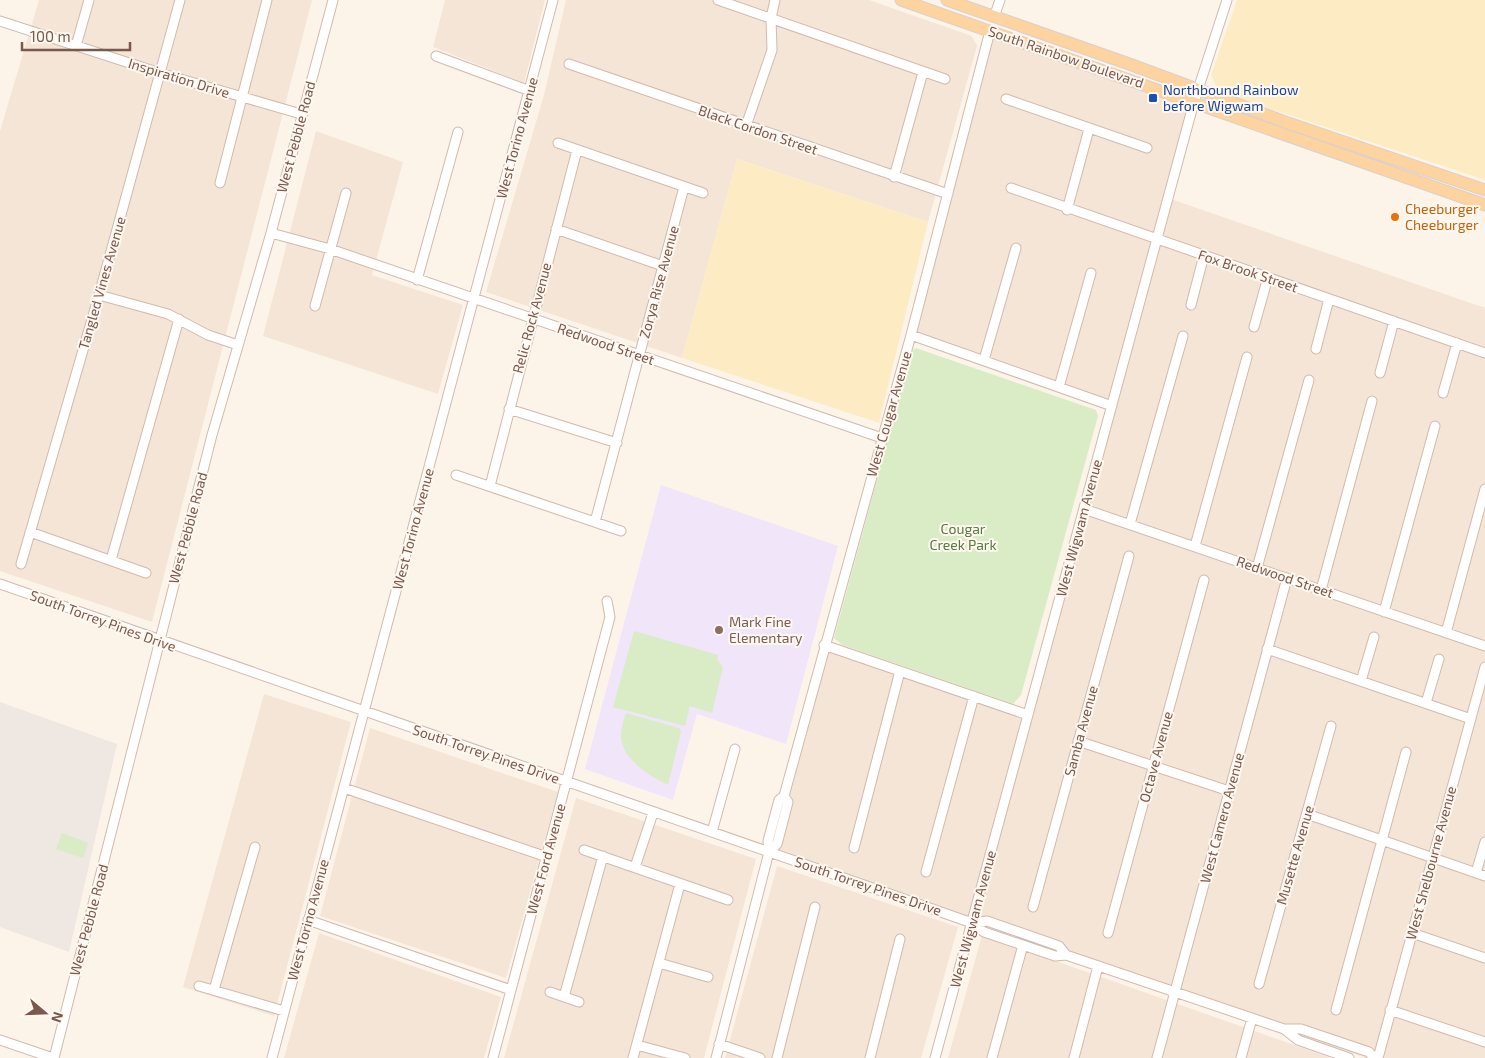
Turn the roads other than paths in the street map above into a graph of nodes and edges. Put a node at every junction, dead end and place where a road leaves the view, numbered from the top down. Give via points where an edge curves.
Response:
1 (89, 0) edge
2 (180, 0) edge
3 (267, 0) edge
4 (332, 0) edge
5 (553, 0) edge
6 (718, 0) edge
7 (775, 0) edge
8 (901, 0) edge
9 (946, 0) edge
10 (1000, 0) edge
11 (1227, 0) edge
12 (925, 8) junction
13 (771, 18) junction
14 (994, 18) junction
15 (0, 21) edge
16 (990, 31) junction
17 (1055, 38) junction
18 (76, 46) junction
19 (436, 56) dead end
20 (568, 64) dead end
21 (923, 72) junction
22 (160, 73) junction
23 (945, 79) dead end
24 (530, 91) junction
25 (1198, 91) junction
26 (241, 97) junction
27 (1006, 99) dead end
28 (1194, 102) junction
29 (301, 114) junction
30 (746, 126) junction
31 (1089, 129) junction
32 (458, 132) dead end
33 (558, 143) dead end
34 (1147, 148) dead end
35 (577, 150) junction
36 (1334, 152) junction
37 (1393, 159) junction
38 (1402, 175) junction
39 (894, 177) junction
40 (220, 183) dead end
41 (1471, 185) junction
42 (684, 187) junction
43 (1011, 188) dead end
44 (1485, 190) edge
45 (346, 193) dead end
46 (703, 193) dead end
47 (948, 194) junction
48 (1485, 205) edge
49 (1067, 210) junction
50 (556, 229) junction
51 (271, 233) junction
52 (1156, 240) junction
53 (1016, 248) dead end
54 (330, 249) junction
55 (1204, 256) junction
56 (664, 266) junction
57 (1091, 273) dead end
58 (1268, 277) junction
59 (417, 280) junction
60 (99, 294) junction
61 (1329, 299) junction
62 (475, 300) junction
63 (1191, 305) dead end
64 (315, 306) dead end
65 (179, 319) junction
66 (531, 319) junction
67 (1394, 322) junction
68 (1254, 327) dead end
69 (911, 335) junction
70 (1183, 336) dead end
71 (1457, 343) junction
72 (238, 345) junction
73 (1316, 349) dead end
74 (1485, 353) edge
75 (640, 356) junction
76 (1247, 357) dead end
77 (984, 360) junction
78 (1380, 373) dead end
79 (1309, 380) dead end
80 (1059, 386) junction
81 (1443, 393) dead end
82 (1372, 401) dead end
83 (1112, 406) junction
84 (509, 409) junction
85 (1435, 426) dead end
86 (882, 438) junction
87 (617, 443) junction
88 (456, 475) dead end
89 (490, 486) junction
90 (1485, 489) edge
91 (1084, 509) junction
92 (595, 522) junction
93 (1130, 524) junction
94 (621, 531) dead end
95 (30, 532) junction
96 (1195, 546) junction
97 (1129, 556) dead end
98 (111, 560) junction
99 (21, 564) dead end
100 (1257, 568) junction
101 (146, 572) dead end
102 (1287, 578) junction
103 (1204, 580) dead end
104 (0, 584) edge
105 (1321, 590) junction
106 (607, 601) dead end
107 (1384, 612) junction
108 (1446, 633) junction
109 (1374, 637) dead end
110 (159, 641) junction
111 (824, 645) junction
112 (1485, 646) edge
113 (1267, 649) junction
114 (1439, 659) dead end
115 (1485, 668) edge
116 (900, 671) junction
117 (1361, 681) junction
118 (974, 696) junction
119 (1426, 703) junction
120 (365, 712) junction
121 (1028, 715) junction
122 (1471, 719) junction
123 (1331, 726) dead end
124 (1078, 741) junction
125 (735, 749) dead end
126 (1406, 752) dead end
127 (1153, 765) junction
128 (567, 783) junction
129 (344, 788) junction
130 (1229, 791) junction
131 (653, 813) junction
132 (1307, 814) junction
133 (712, 832) junction
134 (1383, 840) junction
135 (1485, 842) edge
136 (255, 847) dead end
137 (854, 848) dead end
138 (584, 850) dead end
139 (769, 852) junction
140 (602, 856) junction
141 (547, 858) junction
142 (1432, 858) junction
143 (635, 867) junction
144 (926, 872) dead end
145 (1481, 875) edge
146 (680, 884) junction
147 (728, 900) dead end
148 (815, 907) dead end
149 (1033, 907) dead end
150 (308, 920) junction
151 (972, 923) junction
152 (1108, 933) dead end
153 (1412, 933) junction
154 (900, 939) dead end
155 (1023, 945) junction
156 (1066, 954) junction
157 (1485, 958) edge
158 (659, 963) junction
159 (1098, 966) junction
160 (708, 977) dead end
161 (1259, 984) dead end
162 (199, 986) dead end
163 (214, 990) junction
164 (511, 990) junction
165 (550, 992) dead end
166 (1174, 992) junction
167 (564, 997) junction
168 (579, 1002) dead end
169 (1336, 1010) dead end
170 (1390, 1010) junction
171 (284, 1011) junction
172 (1252, 1018) junction
173 (1284, 1029) junction
174 (0, 1040) edge
175 (1485, 1042) edge
176 (720, 1044) junction
177 (637, 1045) junction
178 (1323, 1054) edge
179 (53, 1058) edge
180 (272, 1058) edge
181 (493, 1058) edge
182 (633, 1058) edge
183 (685, 1058) edge
184 (716, 1058) edge
185 (760, 1058) edge
186 (777, 1058) edge
187 (870, 1058) edge
188 (935, 1058) edge
189 (992, 1058) edge
190 (1074, 1058) edge
191 (1157, 1058) edge
192 (1241, 1058) edge
193 (1349, 1058) edge
194 (1376, 1058) edge

1 - 18 street
2 - 22 street, Tangled Vines Avenue
3 - 26 street
4 - 29 street, West Pebble Road
5 - 24 street, West Torino Avenue
6 - 13 street
7 - 13 street
8 - 12 main road, South Rainbow Boulevard
9 - 14 main road, South Rainbow Boulevard
10 - 14 street
11 - 25 street, West Wigwam Avenue
12 - 14 main road via 936,6 979,20
12 - 16 main road, South Rainbow Boulevard
13 - 21 street
13 - 30 street via 772,50
14 - 17 main road, South Rainbow Boulevard
15 - 18 street, Inspiration Drive
16 - 17 main road via 997,28 1038,40
16 - 28 main road, South Rainbow Boulevard
16 - 47 street, West Cougar Avenue
17 - 25 main road, South Rainbow Boulevard
18 - 22 street, Inspiration Drive
19 - 24 street
20 - 30 street, Black Cordon Street
21 - 23 street
21 - 39 street
22 - 26 street, Inspiration Drive
22 - 60 street, Tangled Vines Avenue
24 - 62 street, West Torino Avenue
25 - 28 street, West Wigwam Avenue
25 - 37 main road, South Rainbow Boulevard
26 - 29 street, Inspiration Drive
26 - 40 street
27 - 31 street
28 - 36 main road, South Rainbow Boulevard
28 - 52 street, West Wigwam Avenue
29 - 51 street, West Pebble Road
30 - 39 street, Black Cordon Street
31 - 34 street
31 - 49 street
32 - 59 street
33 - 35 street
35 - 42 street
35 - 50 street, Relic Rock Avenue
36 - 37 main road via 1362,154 1386,162
36 - 38 main road, South Rainbow Boulevard
37 - 41 main road, South Rainbow Boulevard
38 - 41 main road via 1418,173
38 - 48 main road, South Rainbow Boulevard
39 - 47 street, Black Cordon Street
41 - 44 main road, South Rainbow Boulevard
42 - 46 street
42 - 56 street, Zorya Rise Avenue
43 - 49 street, Fox Brook Street
45 - 54 street
47 - 69 street, West Cougar Avenue
49 - 52 street, Fox Brook Street
50 - 56 street
50 - 66 street, Relic Rock Avenue
51 - 54 street, Redwood Street
51 - 72 street, West Pebble Road
52 - 55 street, Fox Brook Street
52 - 83 street, West Wigwam Avenue
53 - 77 street
54 - 59 street, Redwood Street
54 - 64 street
55 - 58 street, Fox Brook Street
55 - 63 street
56 - 75 street, Zorya Rise Avenue
57 - 80 street
58 - 61 street, Fox Brook Street
58 - 68 street
59 - 62 street, Redwood Street
60 - 65 street
60 - 95 street, Tangled Vines Avenue
61 - 67 street, Fox Brook Street
61 - 73 street
62 - 66 street, Redwood Street
62 - 120 street, West Torino Avenue
65 - 72 street via 208,335
65 - 98 street
66 - 75 street, Redwood Street
66 - 84 street, Relic Rock Avenue
67 - 71 street, Fox Brook Street
67 - 78 street
69 - 77 street
69 - 86 street, West Cougar Avenue
70 - 93 street
71 - 74 street, Fox Brook Street
71 - 81 street
72 - 110 street, West Pebble Road
75 - 86 street, Redwood Street
75 - 87 street, Zorya Rise Avenue
76 - 96 street
77 - 80 street
79 - 100 street
80 - 83 street
82 - 105 street
83 - 91 street, West Wigwam Avenue
84 - 87 street
84 - 89 street, Relic Rock Avenue
85 - 107 street
86 - 111 street, West Cougar Avenue
87 - 92 street, Zorya Rise Avenue
88 - 89 street
89 - 92 street
90 - 108 street
91 - 93 street, Redwood Street
91 - 121 street, West Wigwam Avenue
92 - 94 street
93 - 96 street, Redwood Street
95 - 98 street
95 - 99 street, Tangled Vines Avenue
96 - 100 street, Redwood Street
97 - 124 street, Samba Avenue
98 - 101 street
100 - 102 street, Redwood Street
102 - 105 street, Redwood Street
102 - 113 street, West Camero Avenue
103 - 127 street, Octave Avenue
104 - 110 street, South Torrey Pines Drive
105 - 107 street, Redwood Street
106 - 128 street, West Ford Avenue via 610,617
107 - 108 street, Redwood Street
108 - 112 street, Redwood Street
109 - 117 street
110 - 120 street, South Torrey Pines Drive
110 - 179 street, West Pebble Road
111 - 116 street
111 - 139 street, West Cougar Avenue via 784,796 788,802 777,844
113 - 117 street
113 - 130 street, West Camero Avenue
114 - 119 street
115 - 122 street, West Shelbourne Avenue
116 - 118 street
116 - 137 street
117 - 119 street
118 - 121 street
118 - 144 street
119 - 122 street
120 - 128 street, South Torrey Pines Drive
120 - 129 street, West Torino Avenue
121 - 151 street, West Wigwam Avenue
122 - 142 street, West Shelbourne Avenue
123 - 132 street, Musette Avenue
124 - 127 street
124 - 149 street, Samba Avenue
125 - 133 street
126 - 134 street
127 - 130 street
127 - 152 street, Octave Avenue
128 - 131 street, South Torrey Pines Drive
128 - 141 street, West Ford Avenue
129 - 141 street
129 - 150 street, West Torino Avenue
130 - 166 street, West Camero Avenue
131 - 133 street, South Torrey Pines Drive
131 - 143 street
132 - 134 street
132 - 161 street, Musette Avenue
133 - 139 street, South Torrey Pines Drive
134 - 142 street
134 - 169 street
135 - 145 street
136 - 163 street
138 - 140 street
139 - 151 street, South Torrey Pines Drive
139 - 176 street, West Cougar Avenue
140 - 143 street
140 - 167 street
141 - 164 street, West Ford Avenue
142 - 145 street
142 - 153 street, West Shelbourne Avenue
143 - 146 street
146 - 147 street
146 - 158 street
148 - 186 street
150 - 164 street
150 - 171 street, West Torino Avenue
151 - 155 street, South Torrey Pines Drive via 984,932
151 - 156 street, South Torrey Pines Drive via 987,921 1059,946
151 - 188 street, West Wigwam Avenue
153 - 157 street
153 - 170 street, West Shelbourne Avenue
154 - 187 street
155 - 156 street, South Torrey Pines Drive via 1055,956
155 - 189 street
156 - 159 street, South Torrey Pines Drive
158 - 160 street
158 - 177 street
159 - 166 street, South Torrey Pines Drive
159 - 190 street
162 - 163 street
163 - 171 street
164 - 181 street, West Ford Avenue
165 - 167 street
166 - 172 street, South Torrey Pines Drive
166 - 191 street, West Camero Avenue
167 - 168 street
170 - 175 street
170 - 194 street, West Shelbourne Avenue
171 - 180 street, West Torino Avenue
172 - 173 street, South Torrey Pines Drive
172 - 192 street
173 - 178 street, South Torrey Pines Drive
173 - 194 street, South Torrey Pines Drive via 1301,1029 1369,1052
174 - 179 street
176 - 184 street, West Cougar Avenue
176 - 185 street
177 - 182 street
177 - 183 street
178 - 193 street, South Torrey Pines Drive

